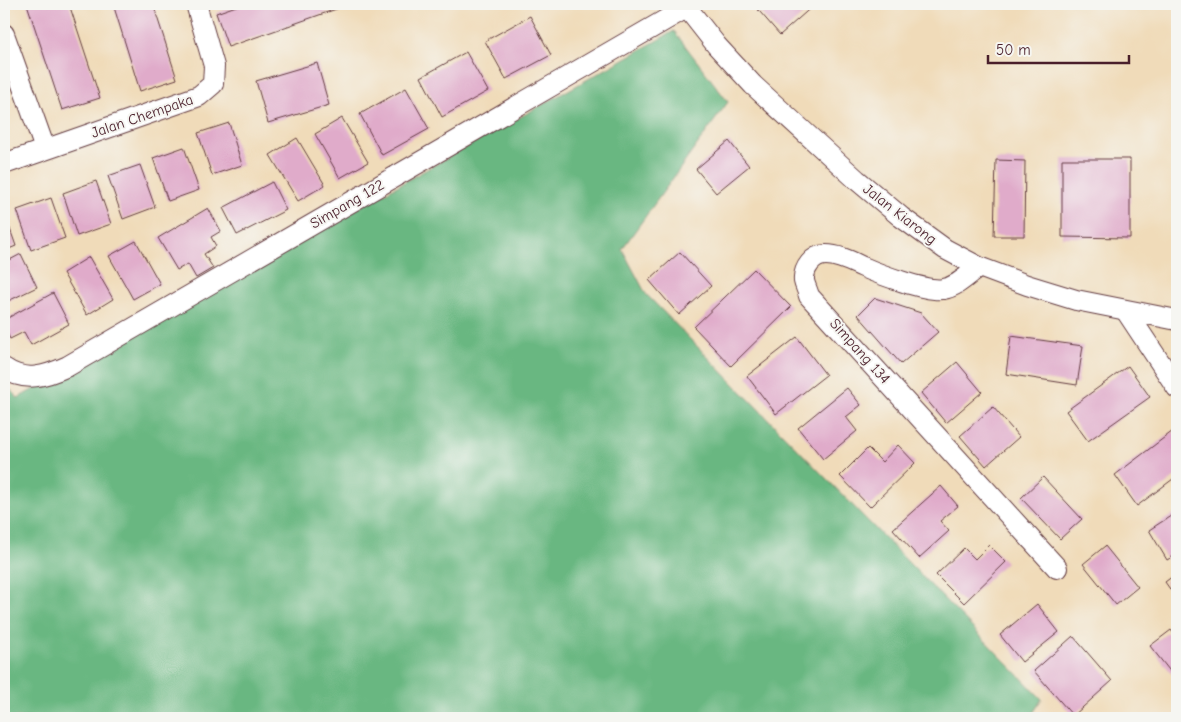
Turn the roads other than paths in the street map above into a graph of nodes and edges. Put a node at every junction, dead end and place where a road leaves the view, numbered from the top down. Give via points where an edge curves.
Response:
1 (196, 4) edge
2 (685, 6) edge
3 (4, 34) edge
4 (45, 149) junction
5 (4, 164) edge
6 (979, 267) junction
7 (1126, 311) junction
8 (1177, 320) edge
9 (4, 368) edge
10 (1177, 388) edge
11 (1058, 568) dead end

1 - 4 street, Jalan Chempaka via 214,66 213,84 199,96
2 - 6 street, Jalan Kiarong via 753,85 857,180 945,250
2 - 9 street, Simpang 122 via 68,366 34,378 12,374
3 - 4 street
4 - 5 street, Jalan Chempaka
6 - 7 street, Jalan Kiarong via 1076,300
6 - 11 street, Simpang 134 via 956,285 943,290 827,255 815,257 804,280 809,296
7 - 8 street, Jalan Kiarong
7 - 10 street

